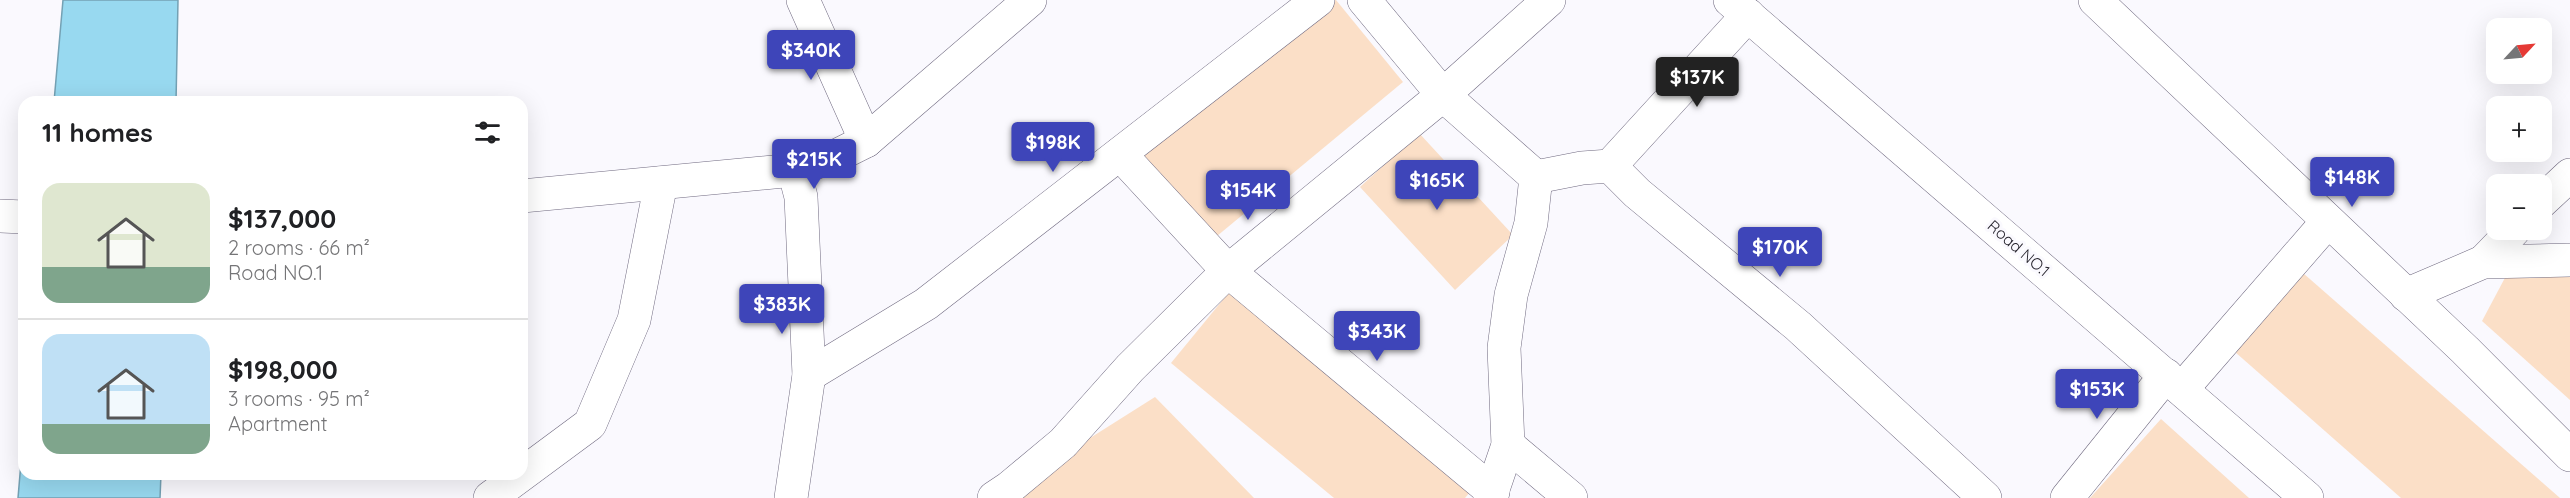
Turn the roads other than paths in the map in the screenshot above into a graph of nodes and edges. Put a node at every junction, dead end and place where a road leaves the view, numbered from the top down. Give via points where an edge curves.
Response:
1 (803, 0) edge
2 (1030, 0) edge
3 (1317, 0) edge
4 (1364, 0) edge
5 (1549, 0) edge
6 (2095, 0) edge
7 (1739, 7) edge
8 (1443, 95) junction
9 (866, 141) junction
10 (1120, 154) junction
11 (1610, 166) junction
12 (795, 170) junction
13 (2570, 175) edge
14 (1536, 177) junction
15 (661, 183) junction
16 (2552, 192) edge
17 (528, 195) edge
18 (0, 216) edge
19 (18, 217) edge
20 (2328, 220) junction
21 (2504, 240) edge
22 (2570, 260) edge
23 (2483, 262) junction
24 (1228, 271) junction
25 (2406, 295) junction
26 (809, 375) junction
27 (2174, 382) junction
28 (1508, 445) junction
29 (2570, 455) edge
30 (528, 470) edge
31 (514, 480) edge
32 (1491, 495) edge
33 (490, 498) edge
34 (791, 498) edge
35 (994, 498) edge
36 (1571, 498) edge
37 (1985, 498) edge
38 (2067, 498) edge
39 (2307, 498) edge

1 - 9 main road
2 - 9 main road
3 - 10 main road
4 - 8 main road
5 - 8 main road
6 - 20 main road
7 - 11 main road
7 - 27 main road, Road NO.1
8 - 14 main road
8 - 24 main road
9 - 12 main road
10 - 24 main road
10 - 26 main road via 926,304
11 - 14 main road
11 - 37 main road via 1637,193 1798,326
12 - 15 main road
12 - 26 main road via 801,197
13 - 16 main road
14 - 28 main road via 1531,223 1511,295 1504,348
15 - 17 main road
15 - 30 main road via 634,320 590,424
18 - 19 main road
20 - 25 main road
20 - 27 main road
21 - 23 main road
22 - 23 main road
23 - 25 main road
24 - 32 main road
24 - 35 main road via 1130,368 1062,444
25 - 29 main road
26 - 34 main road
27 - 38 main road
27 - 39 main road, Road NO.1
28 - 32 main road
28 - 36 main road
31 - 33 main road

